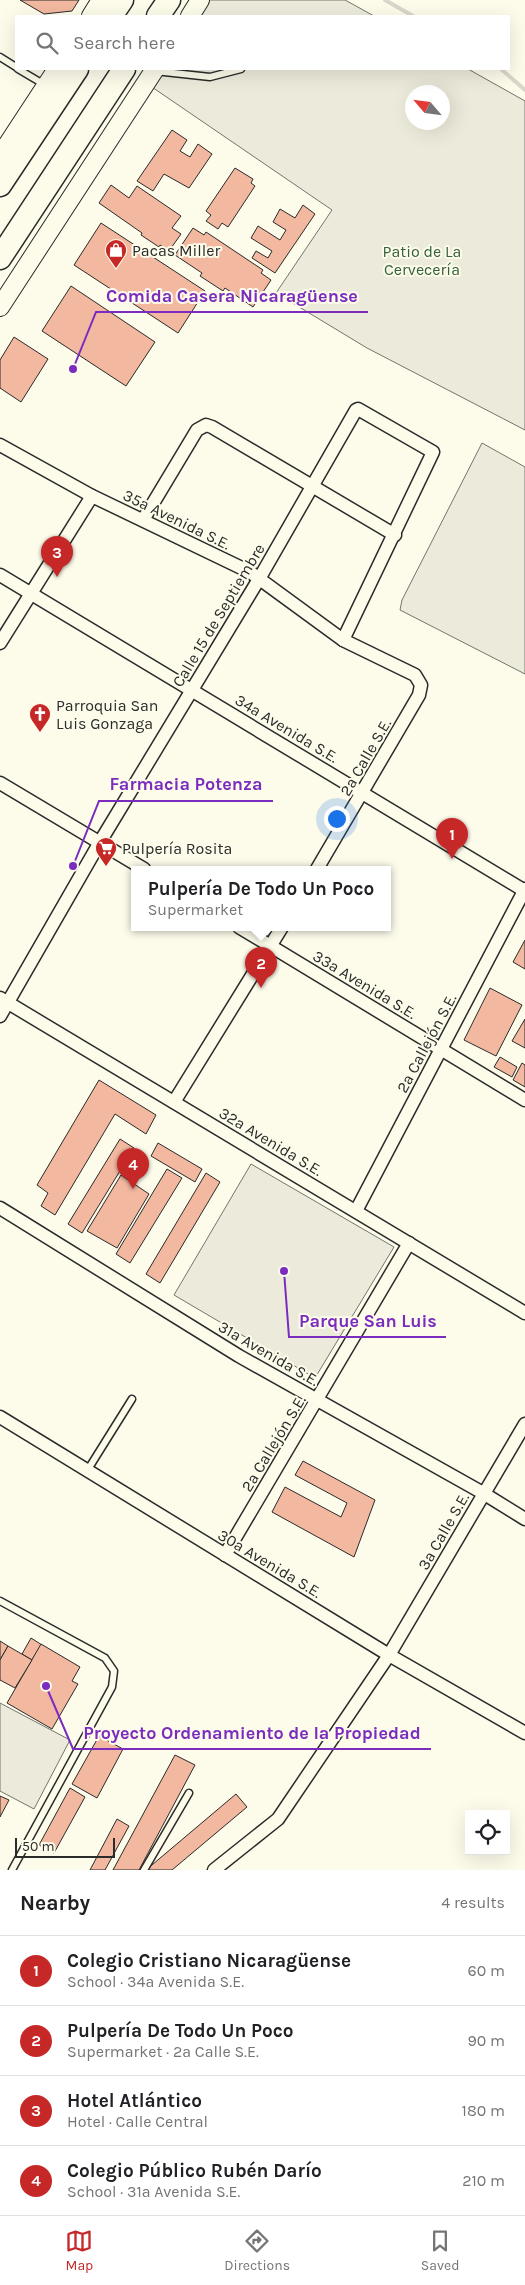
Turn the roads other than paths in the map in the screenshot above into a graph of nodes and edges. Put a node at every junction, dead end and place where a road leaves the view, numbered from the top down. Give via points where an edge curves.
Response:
1 (101, 0) edge
2 (122, 0) edge
3 (169, 0) edge
4 (184, 0) edge
5 (200, 0) edge
6 (92, 15) edge
7 (112, 15) edge
8 (159, 15) edge
9 (186, 15) edge
10 (191, 15) edge
11 (0, 57) edge
12 (15, 67) edge
13 (20, 70) edge
14 (56, 70) edge
15 (76, 70) edge
16 (123, 70) edge
17 (155, 70) edge
18 (237, 70) edge
19 (46, 86) junction
20 (0, 156) edge
21 (0, 186) edge
22 (0, 258) edge
23 (0, 307) edge
24 (0, 445) edge
25 (312, 487) junction
26 (92, 496) junction
27 (143, 520) junction
28 (395, 535) junction
29 (0, 575) edge
30 (259, 579) junction
31 (31, 594) junction
32 (343, 640) junction
33 (0, 643) edge
34 (421, 685) joint
35 (191, 690) junction
36 (0, 783) edge
37 (363, 794) junction
38 (100, 842) junction
39 (139, 866) edge
40 (319, 866) edge
41 (525, 890) edge
42 (246, 931) edge
43 (279, 931) edge
44 (270, 946) junction
45 (4, 1000) edge
46 (0, 1016) edge
47 (441, 1049) junction
48 (525, 1100) edge
49 (174, 1102) junction
50 (0, 1208) edge
51 (356, 1212) junction
52 (409, 1243) junction
53 (525, 1313) edge
54 (132, 1399) dead end
55 (318, 1400) junction
56 (0, 1417) edge
57 (525, 1424) edge
58 (87, 1471) junction
59 (484, 1493) junction
60 (525, 1519) edge
61 (225, 1555) junction
62 (0, 1600) edge
63 (389, 1655) junction
64 (525, 1732) edge
65 (189, 1793) dead end
66 (12, 1870) edge
67 (144, 1870) edge
68 (214, 1870) edge

1 - 6 street
2 - 7 highway
3 - 8 highway
4 - 9 street
5 - 10 street
11 - 12 lane
13 - 19 lane
14 - 19 street
15 - 21 highway
16 - 22 highway
17 - 18 lane via 210,77
17 - 23 street
19 - 20 street
24 - 26 street, 35a Avenida S.E.
25 - 27 street via 206,425 197,430
25 - 28 street
25 - 28 street, Calle 15 de Septiembre via 356,410 362,409 433,452
25 - 30 street, Calle 15 de Septiembre
26 - 27 street, 35a Avenida S.E.
26 - 31 street
27 - 30 street, 35a Avenida S.E.
28 - 32 street
29 - 31 street, 34a Avenida S.E.
30 - 32 street, 35a Avenida S.E.
30 - 35 street, Calle 15 de Septiembre
31 - 33 street
31 - 35 street, 34a Avenida S.E.
32 - 34 street, 35a Avenida S.E. via 415,676
34 - 37 street, 2a Calle S.E. via 419,695
35 - 37 street, 34a Avenida S.E.
35 - 38 street, Calle 15 de Septiembre
36 - 38 street
37 - 40 street, 2a Calle S.E.
37 - 41 street, 34a Avenida S.E.
38 - 39 street
38 - 45 street, Calle 15 de Septiembre
41 - 47 street, 2a Callejón S.E.
42 - 44 street, 33a Avenida S.E.
43 - 44 street
44 - 47 street, 33a Avenida S.E.
44 - 49 street
45 - 46 street, Calle 15 de Septiembre
45 - 49 street, 32a Avenida S.E.
47 - 48 street, 33a Avenida S.E.
47 - 51 street, 2a Callejón S.E.
49 - 51 street, 32a Avenida S.E.
50 - 55 street, 31a Avenida S.E. via 215,1341
51 - 52 street, 32a Avenida S.E.
52 - 53 street, 32a Avenida S.E.
52 - 55 street, 2a Callejón S.E.
54 - 58 lane
55 - 59 street, 31a Avenida S.E.
55 - 61 street, 2a Callejón S.E.
56 - 58 street, 30a Avenida S.E.
57 - 59 street, 3a Calle S.E.
58 - 61 street, 30a Avenida S.E.
59 - 60 street, 31a Avenida S.E.
59 - 63 street, 3a Calle S.E.
61 - 63 street, 30a Avenida S.E.
62 - 66 lane via 105,1658 114,1671 112,1687
63 - 64 street, 30a Avenida S.E.
63 - 68 street, 3a Calle S.E. via 278,1819
65 - 67 lane

